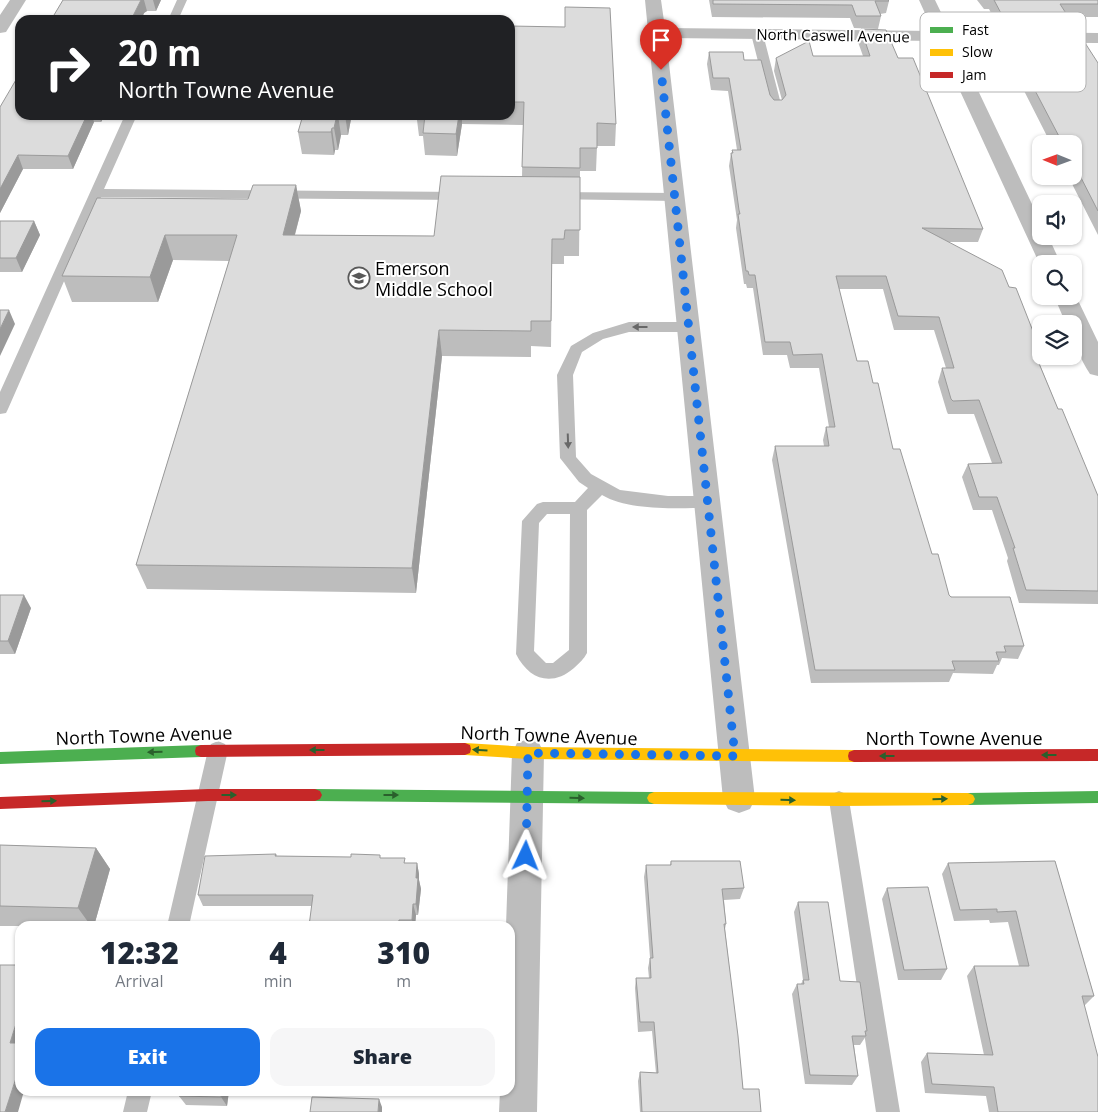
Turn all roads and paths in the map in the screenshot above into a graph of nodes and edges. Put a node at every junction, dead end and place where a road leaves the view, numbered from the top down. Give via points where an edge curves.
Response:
1 (18, 0) edge
2 (182, 0) edge
3 (653, 0) edge
4 (927, 0) edge
5 (933, 12) edge
6 (175, 15) edge
7 (0, 28) edge
8 (657, 33) junction
9 (757, 34) junction
10 (920, 37) edge
11 (970, 92) edge
12 (776, 108) edge
13 (129, 120) edge
14 (96, 193) junction
15 (471, 196) edge
16 (539, 196) edge
17 (675, 197) junction
18 (1046, 255) edge
19 (1069, 305) edge
20 (689, 327) junction
21 (1098, 368) edge
22 (0, 409) edge
23 (600, 486) junction
24 (707, 502) junction
25 (579, 508) junction
26 (218, 750) junction
27 (528, 753) junction
28 (1098, 755) edge
29 (735, 756) junction
30 (0, 758) edge
31 (208, 796) junction
32 (528, 797) junction
33 (1098, 797) edge
34 (739, 799) junction
35 (839, 800) junction
36 (0, 803) edge
37 (179, 921) edge
38 (139, 1096) edge
39 (135, 1112) edge
40 (518, 1112) edge
41 (888, 1112) edge

1 - 7 street
2 - 6 lane
3 - 8 street
4 - 5 street
8 - 9 street, North Caswell Avenue
8 - 17 street
9 - 10 street, North Caswell Avenue
9 - 12 lane
11 - 18 street
13 - 14 lane
14 - 15 lane
14 - 22 lane
16 - 17 lane
17 - 20 street
19 - 21 street
20 -> 23 lane via 629,327 598,336 576,349 565,375 568,458 585,478
20 - 24 street
23 - 24 lane via 617,496 668,502
23 - 25 lane
24 - 29 street
25 - 25 lane via 578,653 557,672 542,671 525,654 532,521 543,508
27 -> 26 main road, North Towne Avenue via 474,749
26 -> 30 main road, North Towne Avenue
26 - 31 lane
27 - 29 main road, North Towne Avenue
27 - 32 street
28 -> 29 main road, North Towne Avenue
29 - 34 street
31 -> 32 main road
36 -> 31 main road
31 - 37 lane
32 -> 34 main road
32 - 40 street
35 -> 33 main road
34 -> 35 main road
35 - 41 lane
38 - 39 lane

